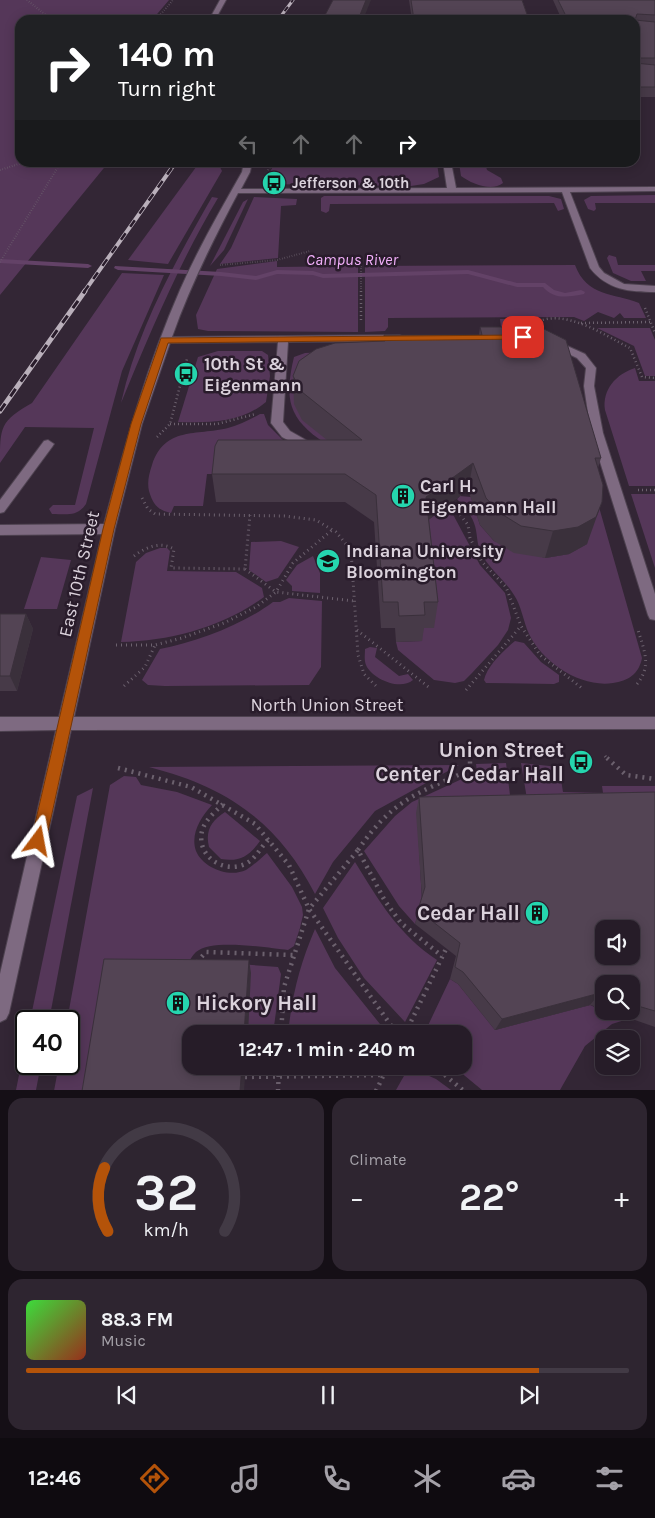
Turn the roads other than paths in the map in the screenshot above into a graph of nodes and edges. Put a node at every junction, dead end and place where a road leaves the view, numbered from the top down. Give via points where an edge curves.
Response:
1 (223, 0) edge
2 (215, 15) edge
3 (247, 167) edge
4 (448, 167) edge
5 (452, 190) junction
6 (565, 190) junction
7 (655, 190) edge
8 (236, 191) junction
9 (655, 289) edge
10 (410, 338) edge
11 (283, 339) junction
12 (165, 340) junction
13 (546, 340) edge
14 (48, 444) dead end
15 (323, 453) edge
16 (0, 509) edge
17 (109, 529) junction
18 (0, 530) edge
19 (655, 615) edge
20 (655, 723) edge
21 (0, 724) edge
22 (66, 725) junction
23 (0, 1013) edge

1 - 2 street
3 - 8 street, East 10th Street
4 - 5 street
5 - 6 street
5 - 8 street
6 - 7 street
6 - 9 street via 595,268 603,278 630,289
8 - 12 street, East 10th Street via 188,280
10 - 11 street
11 - 12 street
11 - 15 street via 277,422 286,434
12 - 17 street, East 10th Street via 136,424
13 - 19 street via 581,356 591,368 590,393 597,433
14 - 16 street
17 - 18 street
17 - 22 street, East 10th Street
20 - 22 street, North Union Street
21 - 22 street, North Union Street
22 - 23 street, East 10th Street

